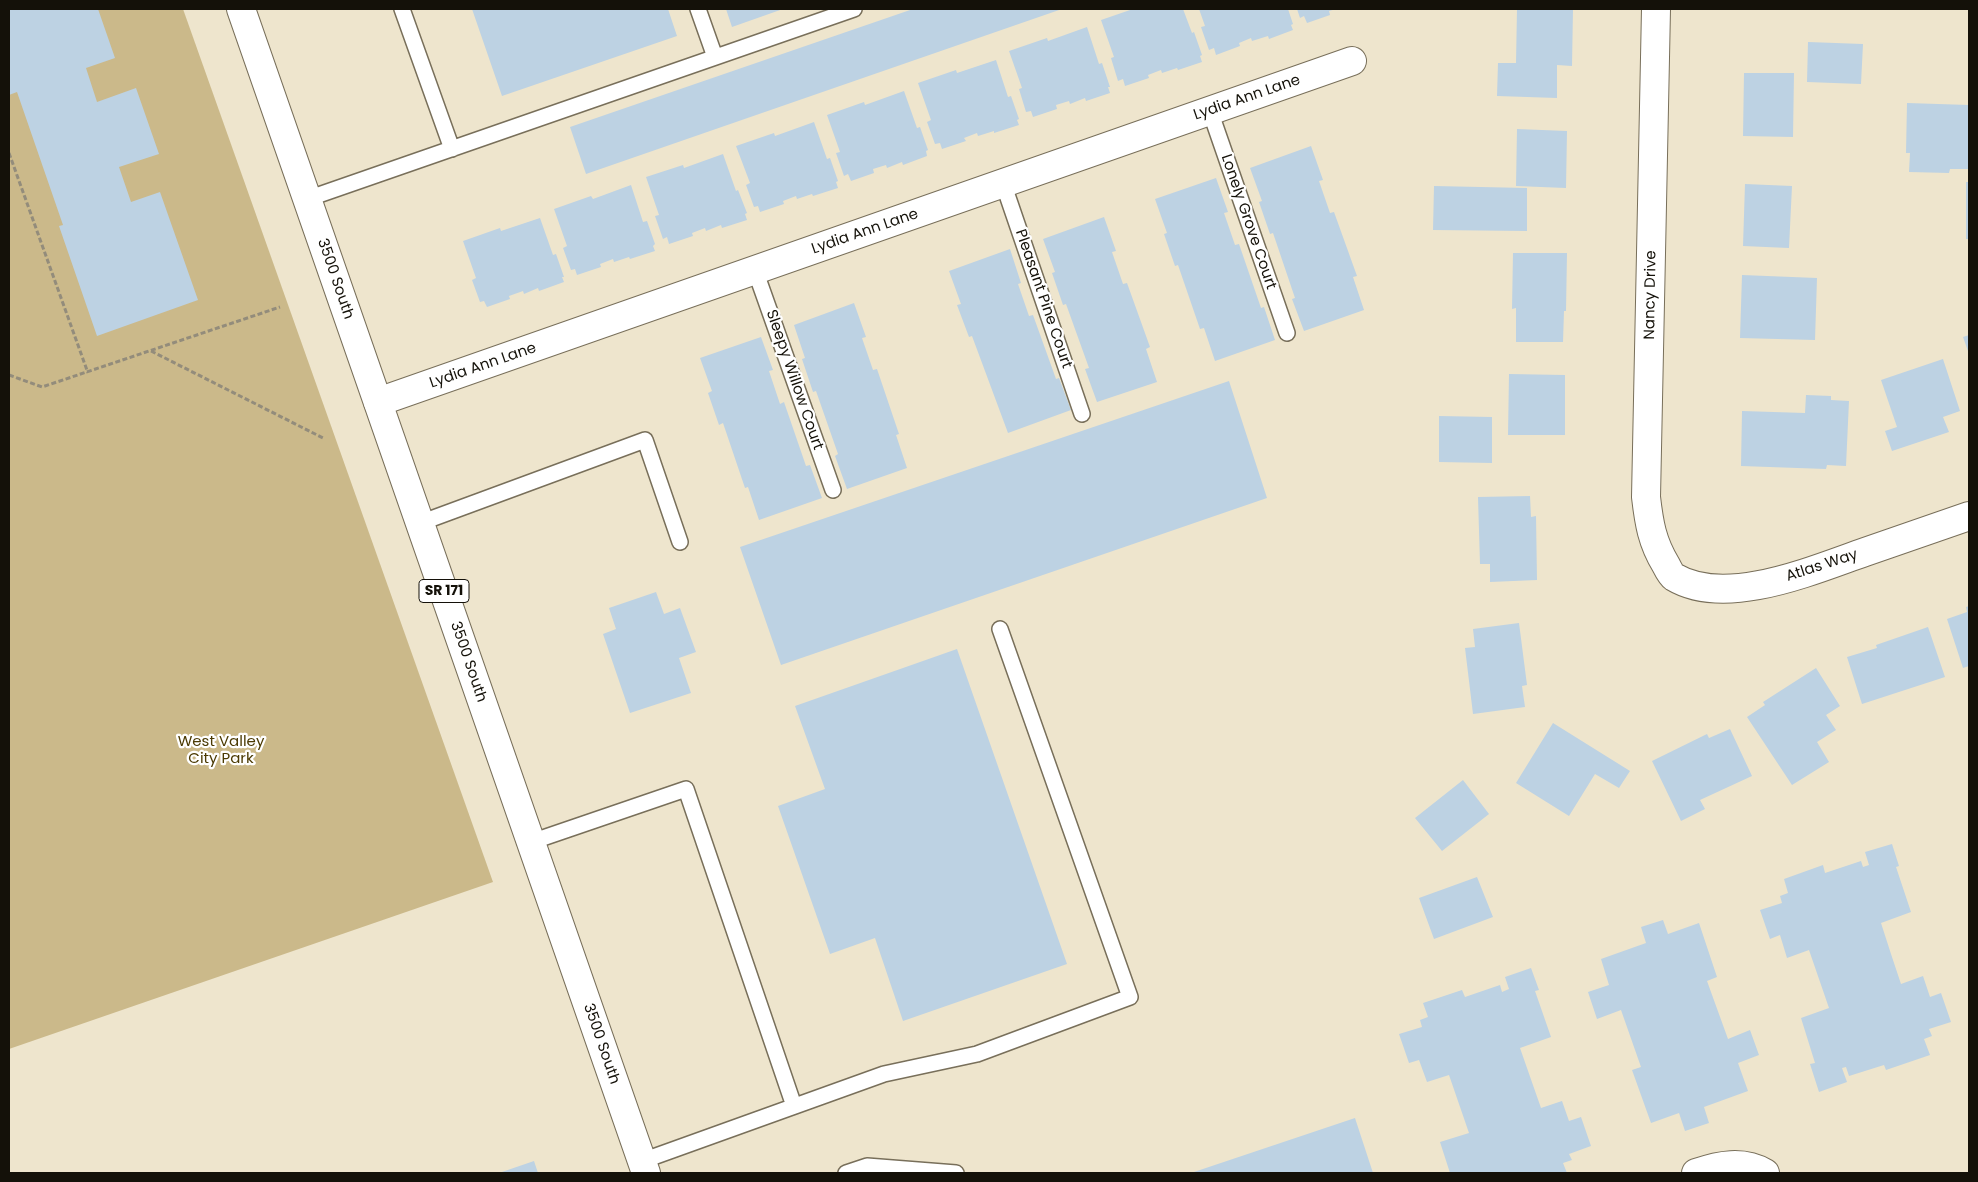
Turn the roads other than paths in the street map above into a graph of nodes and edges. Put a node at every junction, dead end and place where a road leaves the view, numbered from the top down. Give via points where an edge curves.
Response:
1 (241, 9) edge
2 (402, 9) edge
3 (698, 9) edge
4 (854, 9) edge
5 (1656, 9) edge
6 (715, 57) junction
7 (1352, 61) dead end
8 (1210, 111) junction
9 (452, 149) junction
10 (1003, 183) junction
11 (307, 199) junction
12 (755, 270) junction
13 (1287, 333) dead end
14 (378, 402) junction
15 (1082, 414) dead end
16 (833, 490) dead end
17 (1969, 516) edge
18 (420, 523) junction
19 (680, 542) dead end
20 (1673, 576) joint
21 (1000, 629) dead end
22 (531, 842) junction
23 (794, 1106) junction
24 (644, 1167) edge
25 (846, 1173) edge
26 (956, 1173) edge
27 (1696, 1173) edge
28 (1765, 1173) edge

1 - 11 street, 3500 South / SR 171
2 - 9 lane
3 - 6 lane
4 - 6 lane
5 - 20 street, Nancy Drive via 1646,496 1649,527 1658,552
6 - 9 lane
7 - 8 street, Lydia Ann Lane
8 - 10 street, Lydia Ann Lane
8 - 13 lane, Lonely Grove Court
9 - 11 lane
10 - 12 street, Lydia Ann Lane
10 - 15 lane, Pleasant Pine Court
11 - 14 street, 3500 South / SR 171
12 - 14 street, Lydia Ann Lane
12 - 16 lane, Sleepy Willow Court
14 - 18 street, 3500 South / SR 171
17 - 20 street, Atlas Way via 1799,575 1757,586 1726,589 1696,586
18 - 19 lane via 645,440
18 - 22 street, 3500 South / SR 171
21 - 23 lane via 1130,997 977,1054 884,1074
22 - 23 lane via 686,789
22 - 24 street, 3500 South / SR 171
23 - 24 lane
25 - 26 lane via 867,1166
27 - 28 street via 1739,1164

